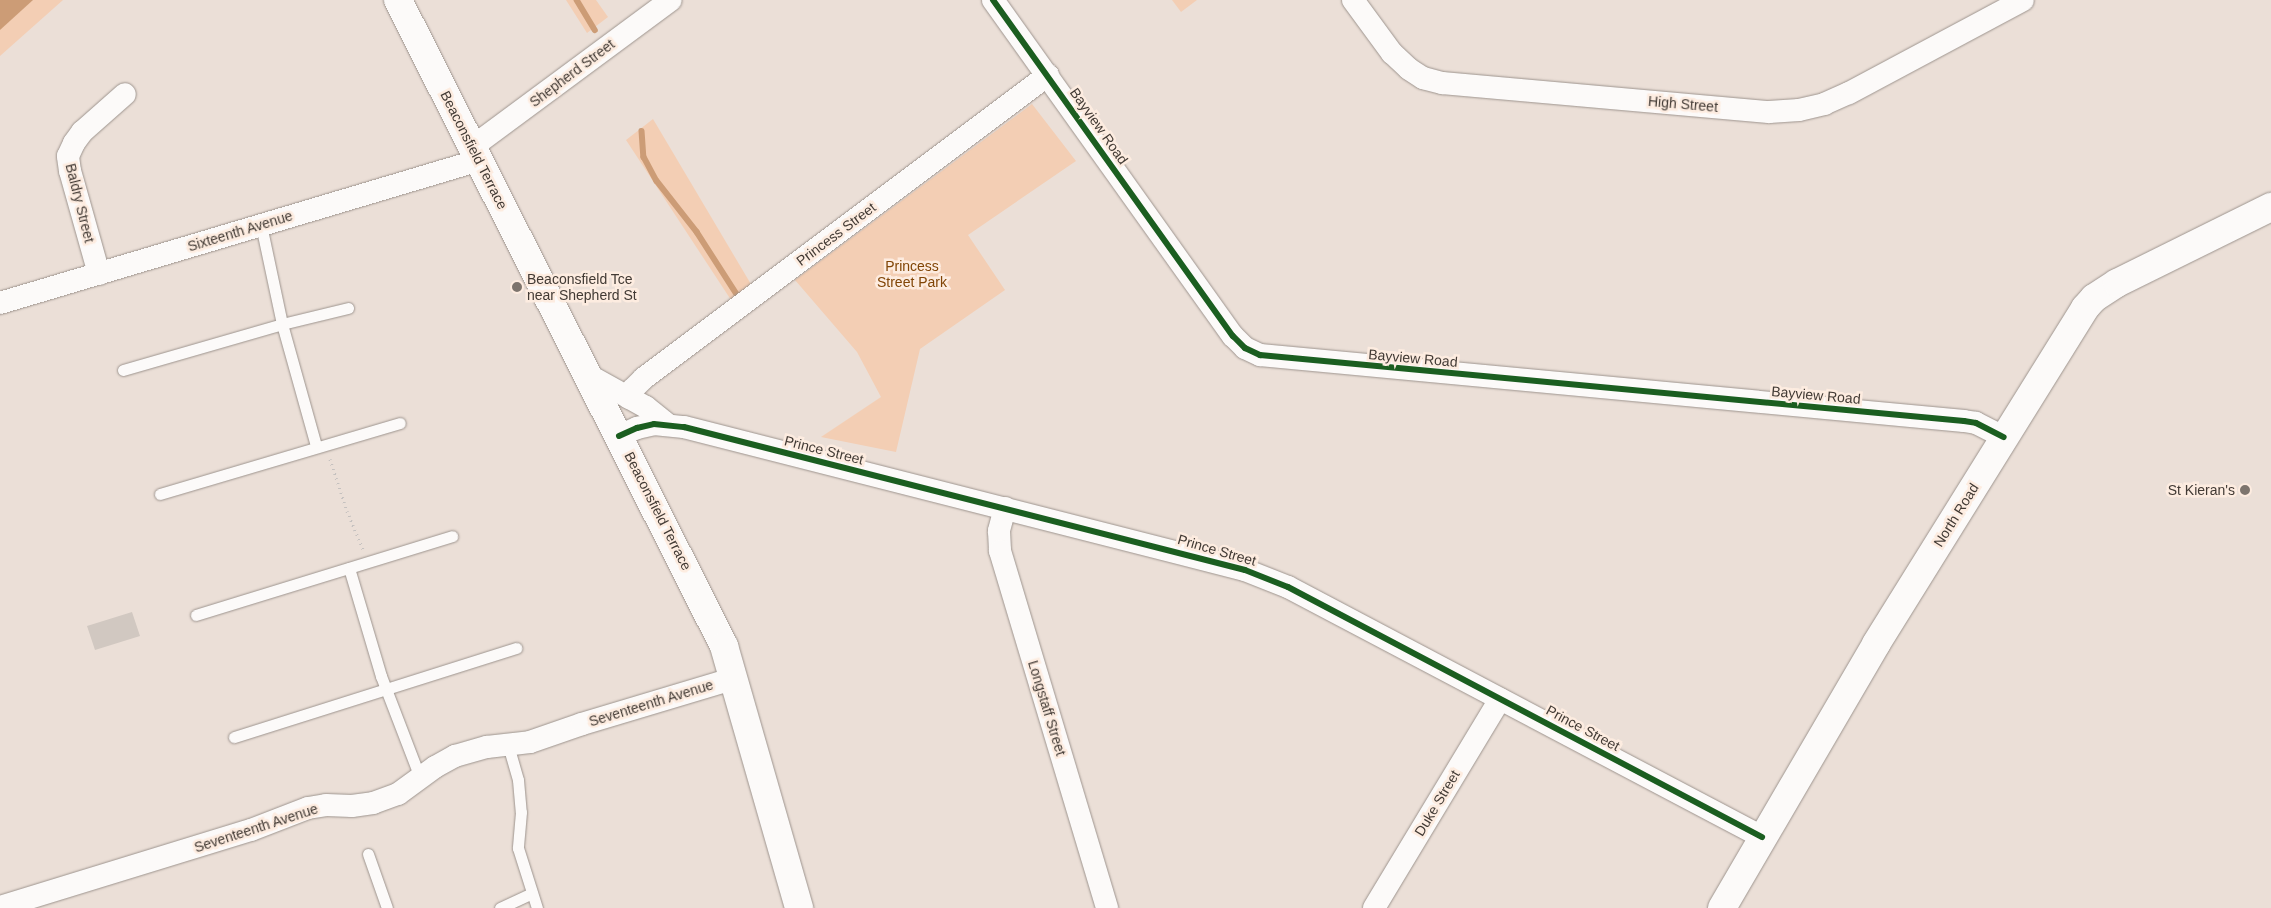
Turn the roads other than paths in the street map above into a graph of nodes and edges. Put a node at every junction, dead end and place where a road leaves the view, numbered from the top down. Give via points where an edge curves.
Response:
1 (398, 0) edge
2 (671, 0) edge
3 (993, 0) edge
4 (1353, 0) edge
5 (2023, 0) edge
6 (1048, 75) junction
7 (125, 94) dead end
8 (476, 154) junction
9 (2271, 206) edge
10 (261, 225) junction
11 (99, 274) junction
12 (0, 303) edge
13 (348, 308) dead end
14 (282, 324) junction
15 (123, 370) dead end
16 (590, 376) junction
17 (629, 398) junction
18 (400, 423) dead end
19 (666, 424) junction
20 (619, 436) junction
21 (2004, 437) junction
22 (320, 445) junction
23 (160, 494) dead end
24 (1005, 508) junction
25 (452, 536) dead end
26 (349, 568) junction
27 (196, 615) dead end
28 (516, 648) dead end
29 (735, 678) junction
30 (387, 689) junction
31 (1500, 699) junction
32 (234, 737) dead end
33 (508, 745) junction
34 (421, 780) junction
35 (1762, 837) junction
36 (368, 854) dead end
37 (532, 893) junction
38 (0, 907) edge
39 (387, 908) edge
40 (500, 908) edge
41 (537, 908) edge
42 (799, 908) edge
43 (1106, 908) edge
44 (1374, 908) edge
45 (1722, 908) edge

1 - 8 main road, Beaconsfield Terrace
2 - 8 street, Shepherd Street
3 - 6 street, Bayview Road
4 - 5 street, High Street via 1392,53 1423,78 1769,112 1816,106 1849,93
6 - 17 street, Princess Street via 644,378
6 - 21 street, Bayview Road via 1233,336 1245,348 1260,355 1964,421 1976,423
7 - 11 street, Baldry Street via 82,132 68,156
8 - 10 street, Sixteenth Avenue
8 - 16 main road, Beaconsfield Terrace
9 - 21 main road, North Road via 2117,283 2094,298 2077,319
10 - 11 street, Sixteenth Avenue
10 - 14 lane
11 - 12 street, Sixteenth Avenue
13 - 14 lane
14 - 15 lane
14 - 22 lane
16 - 17 street, Prince Street
16 - 20 main road, Beaconsfield Terrace
17 - 19 street, Prince Street
18 - 22 lane
19 - 20 street, Prince Street via 636,428
19 - 24 street, Prince Street
20 - 29 main road, Beaconsfield Terrace via 710,614
21 - 35 main road, North Road
22 - 23 lane
24 - 31 street, Prince Street via 1245,570 1288,587
24 - 43 street, Longstaff Street via 999,531 1000,551
25 - 26 lane
26 - 27 lane
26 - 30 lane
28 - 30 lane
29 - 33 street, Seventeenth Avenue via 530,742
29 - 42 main road, Beaconsfield Terrace
30 - 32 lane
30 - 34 lane
31 - 35 street, Prince Street
31 - 44 street, Duke Street
33 - 34 street, Seventeenth Avenue via 455,756 435,767
33 - 37 lane via 518,780 521,812 518,848
34 - 38 street, Seventeenth Avenue via 373,804 308,808 251,830
35 - 45 main road, North Road
36 - 39 lane
37 - 40 lane
37 - 41 lane

